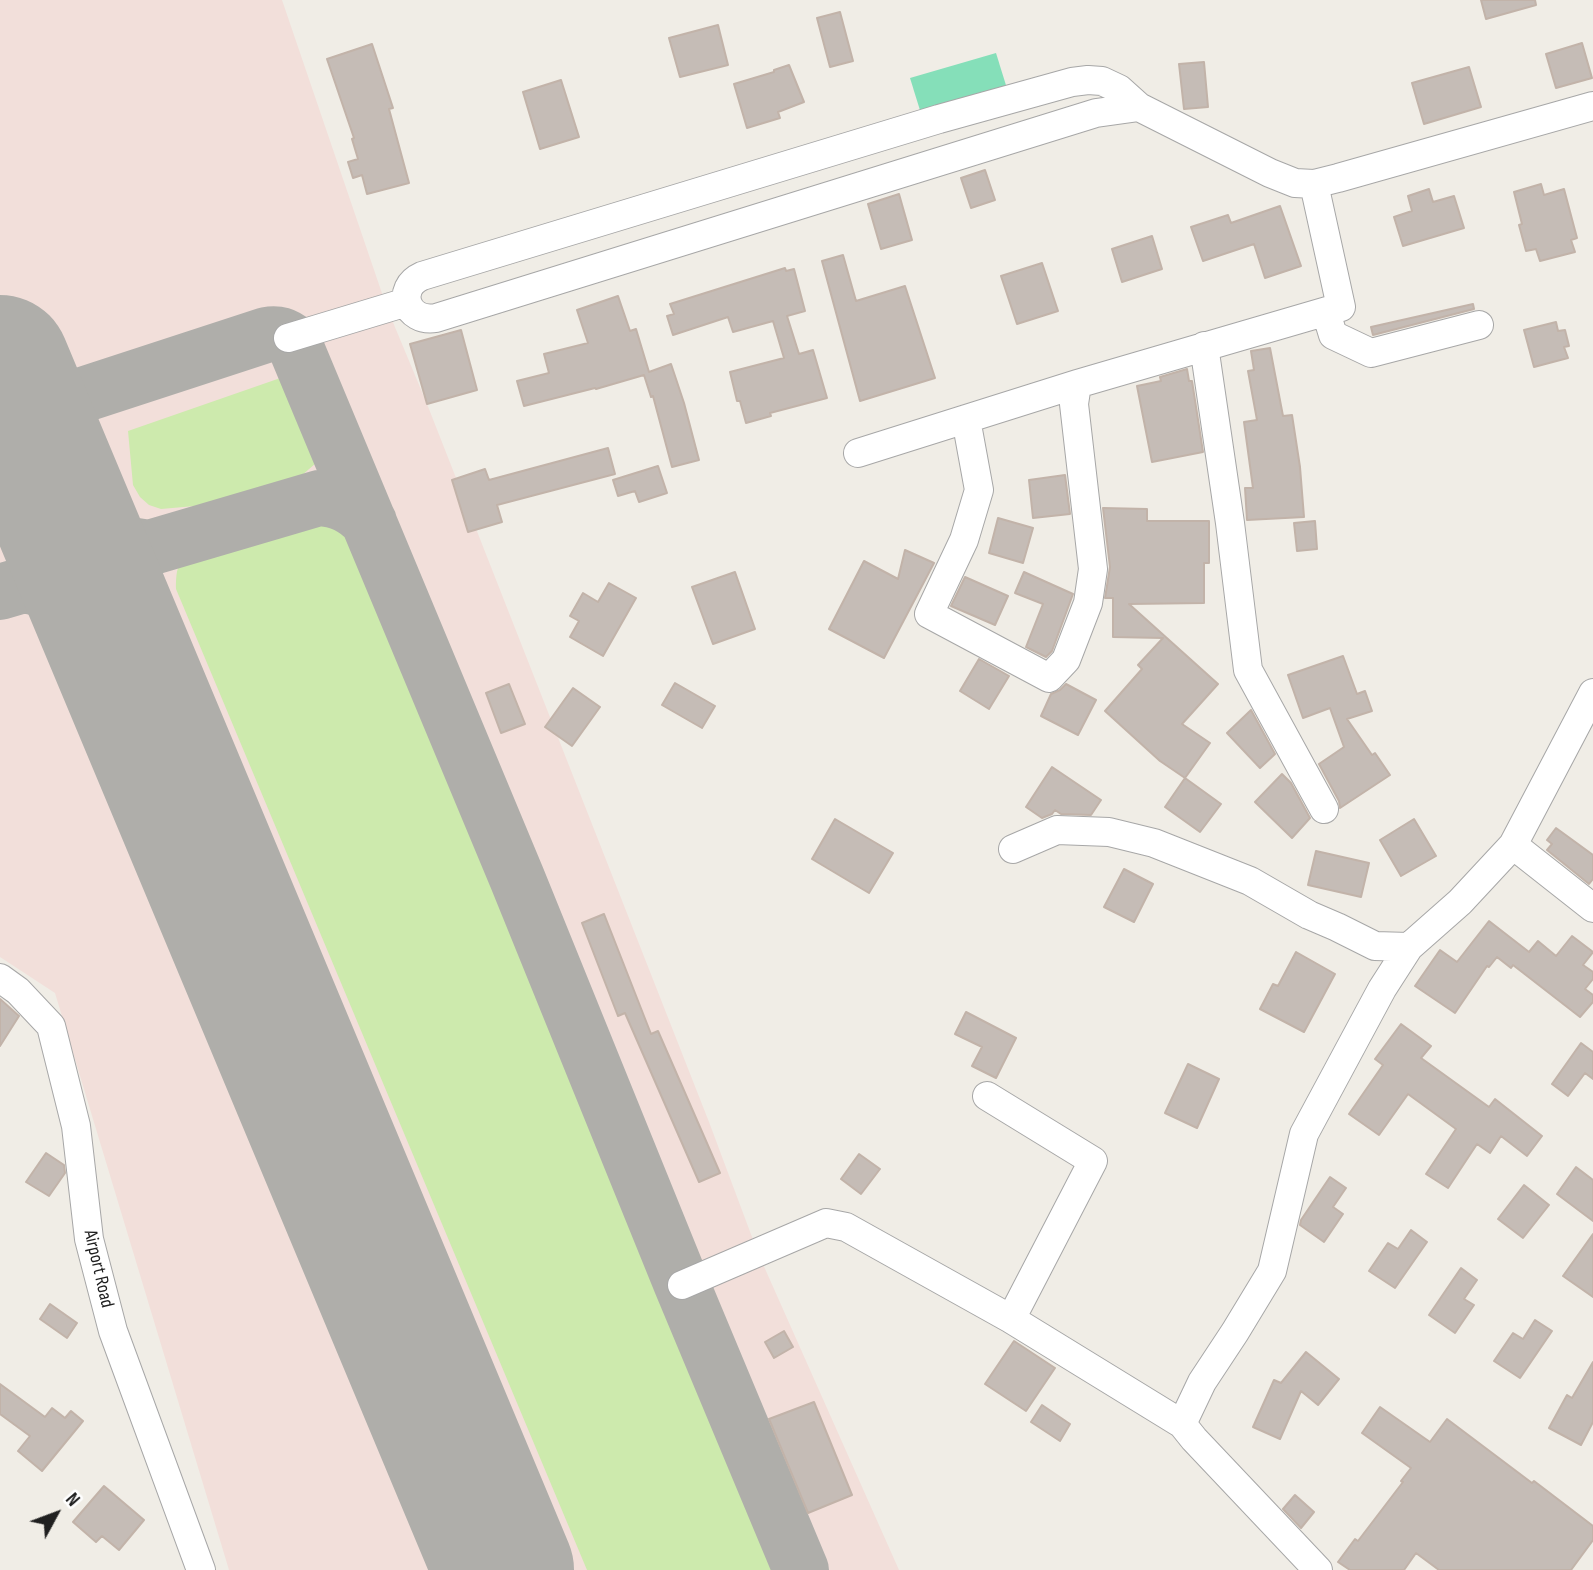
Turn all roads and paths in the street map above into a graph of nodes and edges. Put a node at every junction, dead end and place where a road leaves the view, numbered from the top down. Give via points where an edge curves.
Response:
1 (1593, 106) edge
2 (1139, 107) junction
3 (1314, 184) junction
4 (407, 302) junction
5 (1325, 312) junction
6 (1479, 325) dead end
7 (288, 338) dead end
8 (1204, 346) junction
9 (1077, 384) junction
10 (965, 419) junction
11 (858, 453) dead end
12 (1593, 693) edge
13 (1324, 809) dead end
14 (1513, 845) junction
15 (1013, 849) dead end
16 (1593, 908) edge
17 (1409, 947) junction
18 (0, 978) edge
19 (987, 1096) dead end
20 (682, 1285) dead end
21 (1011, 1319) junction
22 (1182, 1424) junction
23 (201, 1570) edge
24 (1318, 1570) edge

1 - 3 street
2 - 3 street via 1270,173 1295,183
2 - 4 street via 1096,113 436,318 421,318
2 - 4 street via 1102,81 1072,82 422,276 408,289
3 - 5 street via 1341,307
4 - 7 street
5 - 6 street via 1333,335 1371,353
5 - 8 street
8 - 9 street
8 - 13 street via 1248,670
9 - 10 street
9 - 10 street via 1074,404 1093,569 1088,603 1066,660 1049,678 929,614 964,540 978,490
10 - 11 street
12 - 14 street
14 - 16 street
14 - 17 street via 1460,902
15 - 17 street via 1057,830 1109,832 1154,843 1250,881 1375,946
17 - 22 street via 1304,1134 1272,1271 1202,1382
18 - 23 street, Airport Road via 51,1026 76,1126 89,1239 113,1331
19 - 21 street via 1093,1161
20 - 21 street via 826,1223 846,1227
21 - 22 street
22 - 24 street

